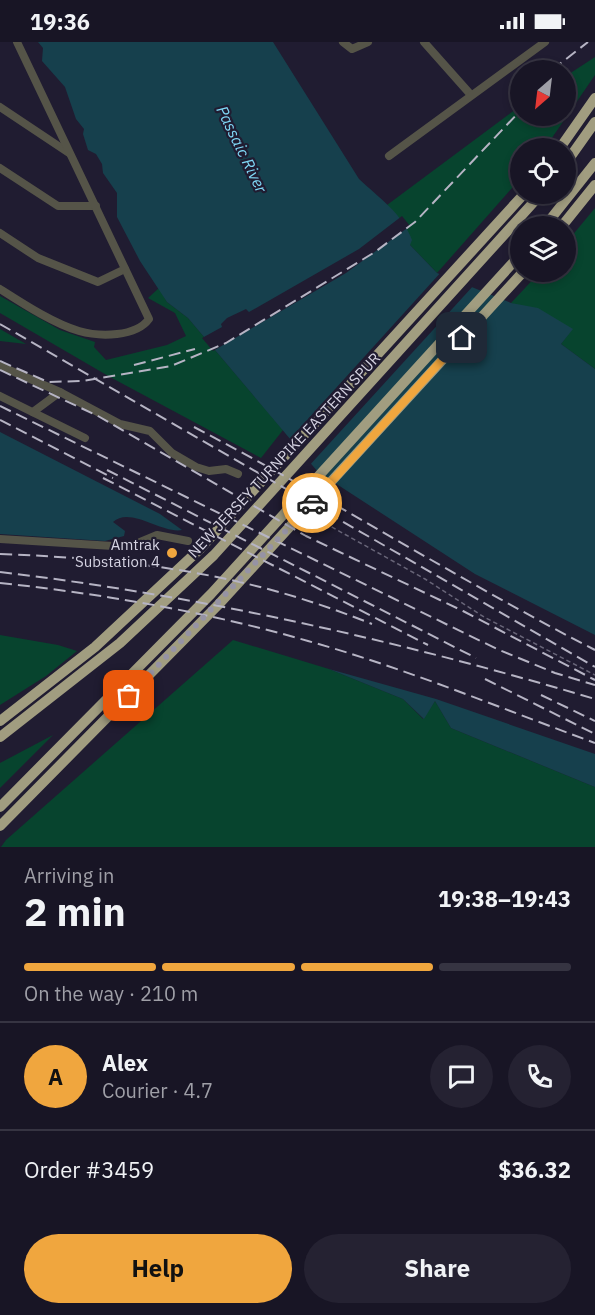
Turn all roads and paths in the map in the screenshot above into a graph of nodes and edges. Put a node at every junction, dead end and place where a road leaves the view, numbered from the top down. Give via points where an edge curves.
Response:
1 (17, 42) edge
2 (343, 42) edge
3 (368, 42) edge
4 (424, 42) edge
5 (545, 42) edge
6 (471, 95) junction
7 (595, 98) edge
8 (0, 107) edge
9 (595, 122) edge
10 (567, 138) edge
11 (576, 149) edge
12 (69, 153) junction
13 (389, 156) dead end
14 (595, 164) edge
15 (0, 168) edge
16 (595, 185) edge
17 (515, 204) edge
18 (533, 204) edge
19 (96, 206) junction
20 (553, 216) edge
21 (570, 216) edge
22 (0, 233) edge
23 (510, 266) edge
24 (125, 269) junction
25 (514, 282) edge
26 (0, 290) edge
27 (0, 366) edge
28 (60, 392) junction
29 (0, 396) edge
30 (33, 412) junction
31 (85, 438) dead end
32 (238, 474) dead end
33 (306, 512) dead end
34 (0, 539) edge
35 (188, 541) dead end
36 (595, 675) edge
37 (0, 721) edge
38 (0, 737) edge
39 (0, 807) edge
40 (0, 826) edge

1 - 12 lane
2 - 3 lane via 351,48
4 - 6 lane
5 - 6 lane
6 - 13 lane
7 - 10 highway
8 - 12 lane
9 - 11 highway
12 - 19 lane
14 - 20 highway
15 - 19 lane via 58,206
16 - 21 highway
17 - 37 highway, NEW JERSEY TURNPIKE EASTERN SPUR via 201,548 95,647
18 - 38 highway, NEW JERSEY TURNPIKE EASTERN SPUR via 220,549 120,643
19 - 24 lane
22 - 24 lane via 38,258 98,282
23 - 39 highway via 211,594
24 - 26 lane via 149,319 134,331 79,331
25 - 40 highway via 227,596
27 - 28 lane
28 - 30 lane
28 - 32 lane via 120,424 150,431 172,453 196,467
29 - 30 lane
30 - 31 lane
33 - 36 path via 484,617
34 - 35 lane via 113,546 134,545 157,535

